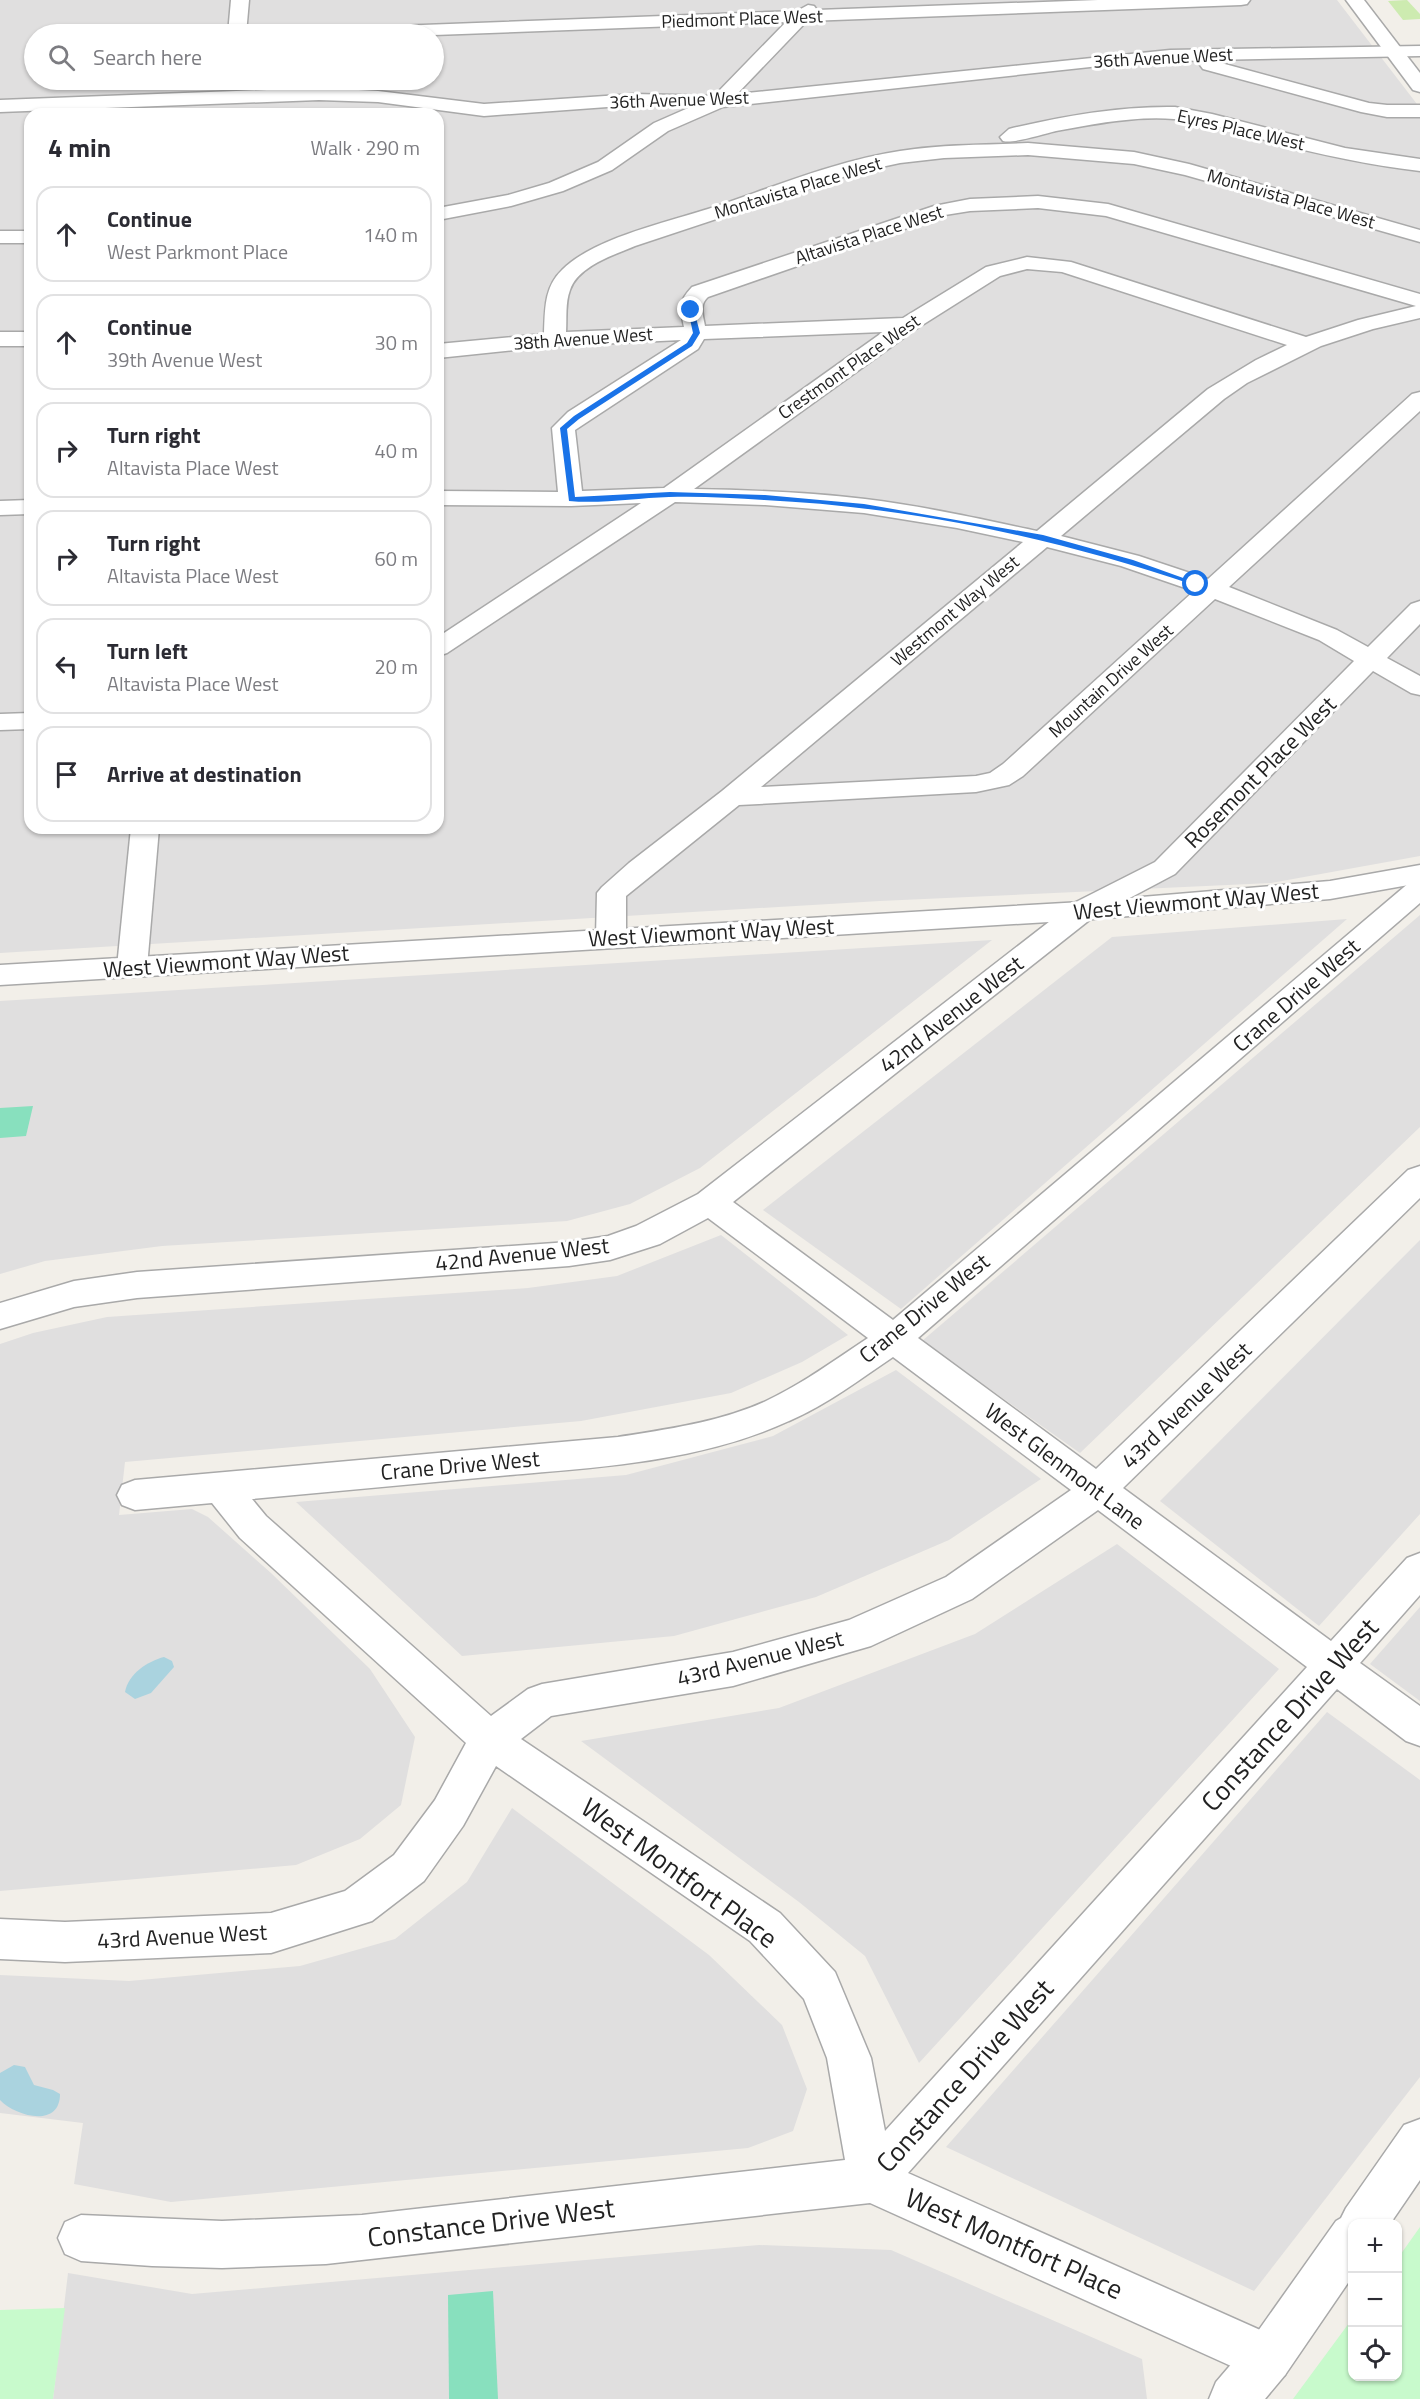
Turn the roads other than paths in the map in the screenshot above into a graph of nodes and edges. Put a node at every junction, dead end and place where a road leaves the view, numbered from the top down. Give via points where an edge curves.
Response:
1 (240, 0) edge
2 (818, 0) edge
3 (1241, 0) edge
4 (1355, 0) edge
5 (800, 18) junction
6 (238, 24) edge
7 (444, 30) edge
8 (1393, 51) junction
9 (1420, 51) edge
10 (1170, 55) junction
11 (1420, 86) edge
12 (208, 90) edge
13 (271, 90) edge
14 (719, 102) junction
15 (0, 106) edge
16 (1420, 111) edge
17 (996, 149) junction
18 (1420, 165) edge
19 (444, 213) edge
20 (1420, 236) edge
21 (0, 237) edge
22 (24, 237) edge
23 (1420, 301) edge
24 (1420, 312) edge
25 (908, 324) junction
26 (696, 333) junction
27 (0, 339) edge
28 (24, 339) edge
29 (555, 339) junction
30 (1305, 344) junction
31 (444, 350) edge
32 (1420, 399) edge
33 (670, 495) junction
34 (444, 498) edge
35 (572, 499) junction
36 (24, 507) edge
37 (0, 508) edge
38 (1043, 538) junction
39 (1212, 589) junction
40 (1420, 609) edge
41 (444, 644) edge
42 (1370, 660) junction
43 (1420, 687) edge
44 (24, 721) edge
45 (0, 722) edge
46 (732, 797) junction
47 (144, 834) edge
48 (1420, 874) edge
49 (1420, 888) edge
50 (1082, 911) junction
51 (611, 938) junction
52 (132, 967) junction
53 (0, 975) edge
54 (1420, 1178) edge
55 (710, 1202) junction
56 (0, 1316) edge
57 (894, 1339) junction
58 (221, 1487) junction
59 (1098, 1490) junction
60 (135, 1495) dead end
61 (1420, 1569) edge
62 (1334, 1666) junction
63 (1420, 1730) edge
64 (489, 1739) junction
65 (0, 1939) edge
66 (1420, 2141) edge
67 (871, 2180) junction
68 (1365, 2219) edge
69 (81, 2238) dead end
70 (1348, 2244) edge
71 (1268, 2358) junction
72 (1233, 2399) edge

1 - 6 street
2 - 5 street
3 - 5 street, Piedmont Place West
4 - 8 street
5 - 7 street, Piedmont Place West
5 - 14 street
8 - 9 street, 36th Avenue West
8 - 10 street, 36th Avenue West
8 - 11 street
10 - 14 street, 36th Avenue West
10 - 16 street via 1368,108
12 - 15 street, 36th Avenue West
13 - 14 street, 36th Avenue West via 363,95 493,110 652,98
14 - 19 street via 661,127 604,166 555,187
17 - 18 street, Eyres Place West via 1016,133 1155,112 1199,116 1330,151
17 - 20 street, Montavista Place West via 1063,150 1145,160
17 - 29 street, Montavista Place West via 900,157 853,167 628,242 573,270 558,290
21 - 22 street
23 - 26 street, Altavista Place West via 1108,210 1038,202 1000,203 940,210 913,218 700,292 692,300 691,310
24 - 30 street, Westmont Way West via 1371,321
25 - 26 street, 38th Avenue West
25 - 30 street, Crestmont Place West via 993,271 1012,265 1045,263
25 - 33 street, Crestmont Place West
26 - 29 street, 38th Avenue West
26 - 35 street via 690,345 563,428
27 - 28 street
29 - 31 street, 38th Avenue West
30 - 38 street, Westmont Way West via 1260,365 1216,394
32 - 39 street, Mountain Drive West
33 - 35 street
33 - 38 street via 864,506
33 - 41 street, Crestmont Place West
34 - 35 street
36 - 37 street
38 - 39 street via 1130,561
38 - 46 street, Westmont Way West
39 - 42 street via 1328,635
39 - 46 street, Mountain Drive West via 999,779 976,784
40 - 42 street, Rosemont Place West
42 - 43 street
42 - 50 street, Rosemont Place West via 1165,868
44 - 45 street
46 - 51 street, Westmont Way West via 612,893
47 - 52 street
48 - 50 street, West Viewmont Way West via 1330,890
49 - 57 street, Crane Drive West
50 - 51 street, West Viewmont Way West
50 - 55 street, 42nd Avenue West
51 - 52 street, West Viewmont Way West
52 - 53 street, West Viewmont Way West
54 - 59 street, 43rd Avenue West
55 - 56 street, 42nd Avenue West via 648,1235 600,1249 138,1285 74,1294
55 - 57 street, West Glenmont Lane
57 - 58 street, Crane Drive West via 798,1401 732,1428 679,1442
57 - 59 street, West Glenmont Lane
58 - 60 street, Crane Drive West
58 - 64 street, West Montfort Place via 253,1527
59 - 62 street, West Glenmont Lane
59 - 64 street, 43rd Avenue West via 959,1588 857,1634 733,1669 542,1701
61 - 62 street, Constance Drive West
62 - 63 street, West Glenmont Lane
62 - 67 street, Constance Drive West
64 - 65 street, 43rd Avenue West via 448,1813 409,1868 357,1907 271,1933 66,1942
64 - 67 street, West Montfort Place via 765,1927 820,1986 849,2058
66 - 68 street
67 - 69 street, Constance Drive West via 279,2245 151,2245
67 - 71 street, West Montfort Place
70 - 71 street
71 - 72 street

